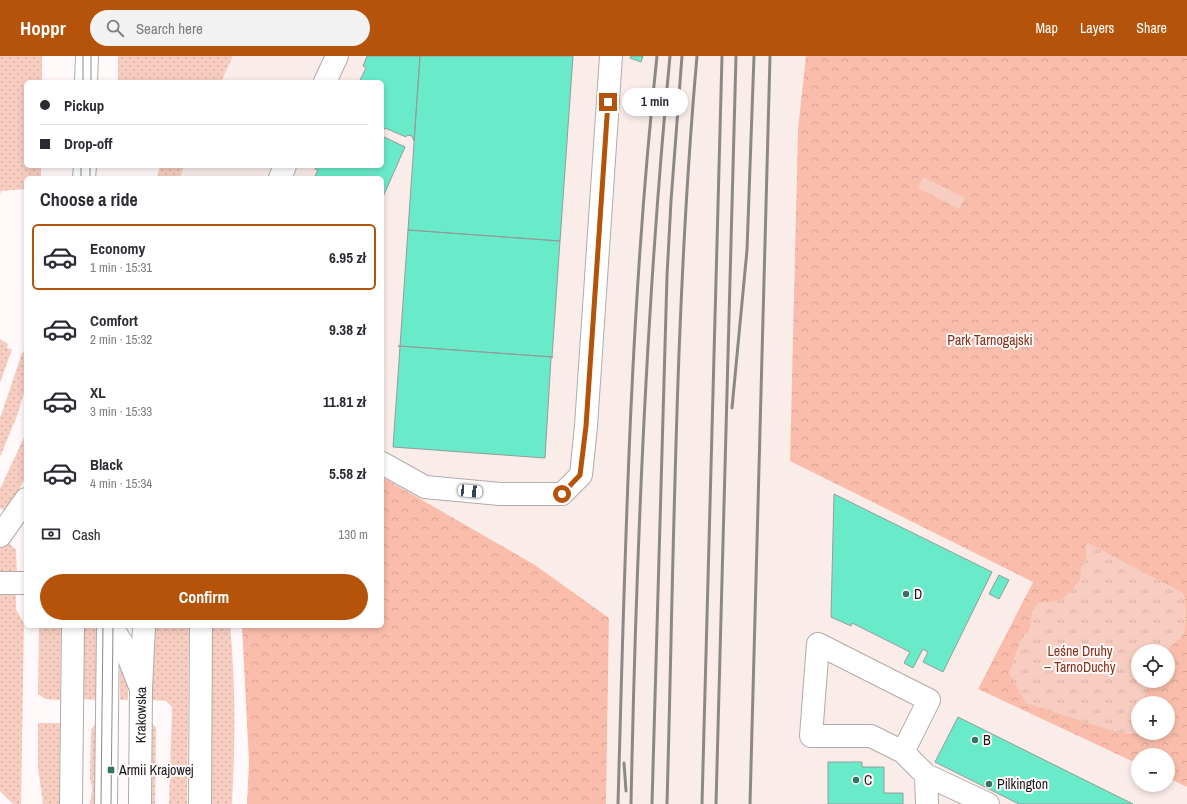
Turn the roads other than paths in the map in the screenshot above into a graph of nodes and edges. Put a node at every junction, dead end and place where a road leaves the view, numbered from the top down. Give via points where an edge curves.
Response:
1 (87, 56) edge
2 (337, 56) edge
3 (611, 56) edge
4 (86, 80) edge
5 (326, 80) edge
6 (384, 464) edge
7 (24, 502) edge
8 (0, 536) edge
9 (0, 583) edge
10 (24, 583) edge
11 (73, 628) edge
12 (109, 628) edge
13 (110, 628) edge
14 (144, 628) edge
15 (201, 628) edge
16 (141, 689) junction
17 (903, 752) junction
18 (926, 775) junction
19 (200, 799) edge
20 (71, 804) edge
21 (106, 804) edge
22 (140, 804) edge
23 (927, 804) edge
24 (988, 804) edge

1 - 4 main road
2 - 5 main road
3 - 6 main road via 586,426 580,475 562,494 500,494 425,487
7 - 8 main road
9 - 10 main road
11 - 20 main road
12 - 21 main road
13 - 16 main road via 124,646
14 - 16 main road, Krakowska
15 - 19 main road
16 - 22 main road, Krakowska
17 - 17 main road via 871,736 811,736 818,644 929,700
17 - 18 main road
18 - 23 main road
18 - 24 main road

